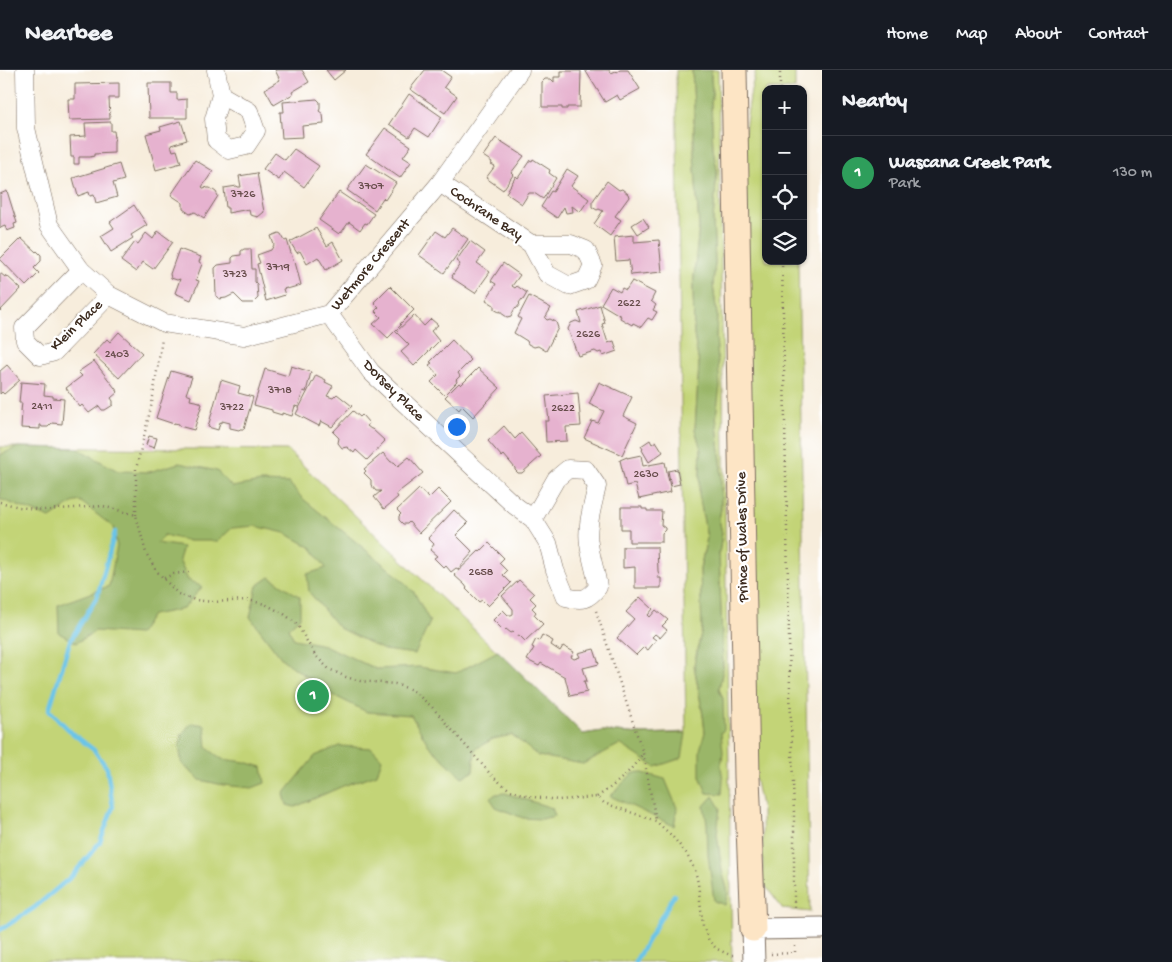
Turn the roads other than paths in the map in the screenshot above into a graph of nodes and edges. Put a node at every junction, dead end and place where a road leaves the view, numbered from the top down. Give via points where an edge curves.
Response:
1 (25, 70) edge
2 (216, 70) edge
3 (520, 70) edge
4 (734, 70) edge
5 (745, 70) edge
6 (222, 96) dead end
7 (734, 112) junction
8 (440, 183) junction
9 (531, 244) dead end
10 (81, 270) junction
11 (108, 295) junction
12 (329, 314) junction
13 (533, 519) junction
14 (822, 928) edge
15 (753, 929) junction
16 (754, 958) edge

1 - 10 street, Wetmore Crescent via 26,128 49,225
2 - 6 street
3 - 8 street, Wetmore Crescent
4 - 7 main road, Prince of Wales Drive
5 - 7 main road, Prince of Wales Drive
7 - 15 main road, Prince of Wales Drive
8 - 9 street, Cochrane Bay
8 - 12 street, Wetmore Crescent
10 - 11 street, Wetmore Crescent
10 - 11 street, Klein Place via 24,328 25,341 40,356 54,352
11 - 12 street, Wetmore Crescent via 164,323 244,336
12 - 13 street, Dorsey Place via 370,372
13 - 13 street, Dorsey Place via 548,543 566,597 579,600 591,596 598,587 588,543 597,486 586,470 568,469 556,479
14 - 15 street
15 - 16 street, Prince of Wales Drive

